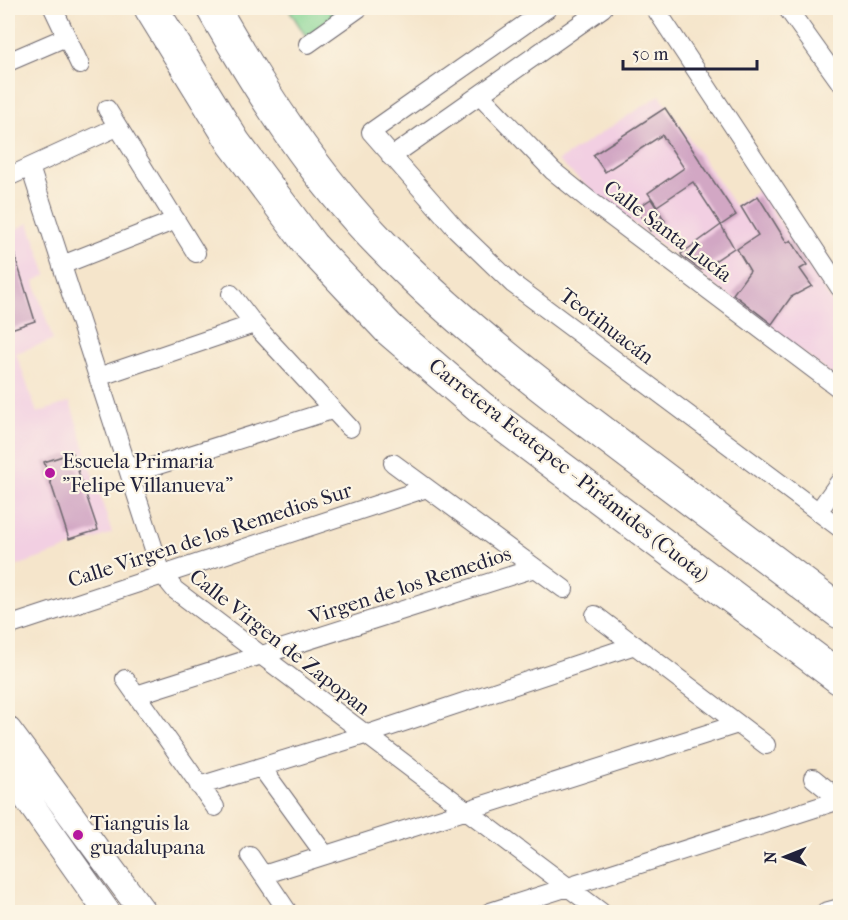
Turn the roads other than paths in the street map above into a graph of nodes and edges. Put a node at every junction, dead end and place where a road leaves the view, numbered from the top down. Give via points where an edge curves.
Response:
1 (53, 8) edge
2 (151, 8) edge
3 (213, 8) edge
4 (359, 8) edge
5 (548, 8) edge
6 (603, 8) edge
7 (655, 8) edge
8 (787, 8) edge
9 (66, 37) junction
10 (308, 44) dead end
11 (8, 62) edge
12 (80, 65) dead end
13 (840, 82) edge
14 (481, 96) junction
15 (107, 109) dead end
16 (117, 127) junction
17 (391, 158) junction
18 (30, 167) junction
19 (8, 177) edge
20 (176, 220) junction
21 (196, 253) dead end
22 (62, 265) junction
23 (840, 288) edge
24 (231, 294) dead end
25 (254, 324) junction
26 (98, 377) junction
27 (840, 389) edge
28 (332, 410) junction
29 (350, 428) dead end
30 (393, 463) dead end
31 (130, 474) junction
32 (840, 481) edge
33 (427, 488) junction
34 (818, 512) junction
35 (840, 528) edge
36 (536, 568) junction
37 (162, 574) junction
38 (564, 589) dead end
39 (840, 612) edge
40 (595, 615) dead end
41 (8, 626) edge
42 (635, 645) junction
43 (263, 657) junction
44 (840, 678) edge
45 (125, 679) dead end
46 (136, 695) junction
47 (738, 724) junction
48 (8, 730) edge
49 (365, 735) junction
50 (766, 745) dead end
51 (261, 767) junction
52 (8, 772) edge
53 (813, 778) dead end
54 (199, 786) junction
55 (840, 800) edge
56 (215, 807) dead end
57 (468, 810) junction
58 (325, 855) junction
59 (250, 856) dead end
60 (263, 875) junction
61 (568, 887) junction
62 (840, 908) edge
63 (107, 912) edge
64 (143, 912) edge
65 (288, 912) edge
66 (490, 912) edge
67 (601, 912) edge
68 (825, 912) edge

1 - 9 street
2 - 44 highway, Carretera Ecatepec - Pirámides (Cuota) via 234,143 311,246 390,330 481,408
3 - 39 highway via 277,112 330,184 382,245 438,299 510,362
4 - 10 street
5 - 17 street, Teotihuacán via 371,132
6 - 14 street
7 - 23 street
8 - 13 street
9 - 11 street
9 - 12 street
14 - 17 street
14 - 27 street, Calle Santa Lucía via 553,171
15 - 16 street
16 - 18 street
16 - 20 street
17 - 34 street, Teotihuacán via 513,284
18 - 19 street
18 - 22 street, Calle Virgen de Zapopan
20 - 21 street
20 - 22 street
22 - 26 street, Calle Virgen de Zapopan
24 - 25 street
25 - 26 street
25 - 28 street
26 - 31 street, Calle Virgen de Zapopan
28 - 29 street
28 - 31 street
30 - 33 street, Virgen de los Remedios
31 - 37 street, Calle Virgen de Zapopan
32 - 34 street
33 - 36 street, Virgen de los Remedios
33 - 37 street, Calle Virgen de los Remedios Sur
34 - 35 street, Teotihuacán
36 - 38 street, Virgen de los Remedios
36 - 43 street, Virgen de los Remedios
37 - 41 street, Calle Virgen de los Remedios Sur
37 - 43 street, Calle Virgen de Zapopan via 175,590
40 - 42 street
42 - 47 street
42 - 49 street
43 - 46 street, Virgen de los Remedios
43 - 49 street, Calle Virgen de Zapopan
45 - 46 street
46 - 54 street
47 - 50 street
47 - 57 street
48 - 64 street
49 - 51 street
49 - 57 street, Calle Virgen de Zapopan
51 - 54 street
51 - 58 street
52 - 63 street
53 - 55 street
54 - 56 street
55 - 61 street
57 - 58 street
57 - 61 street, Calle Virgen de Zapopan
58 - 60 street
59 - 60 street
60 - 65 street
61 - 66 street
61 - 67 street, Calle Virgen de Zapopan
62 - 68 street

